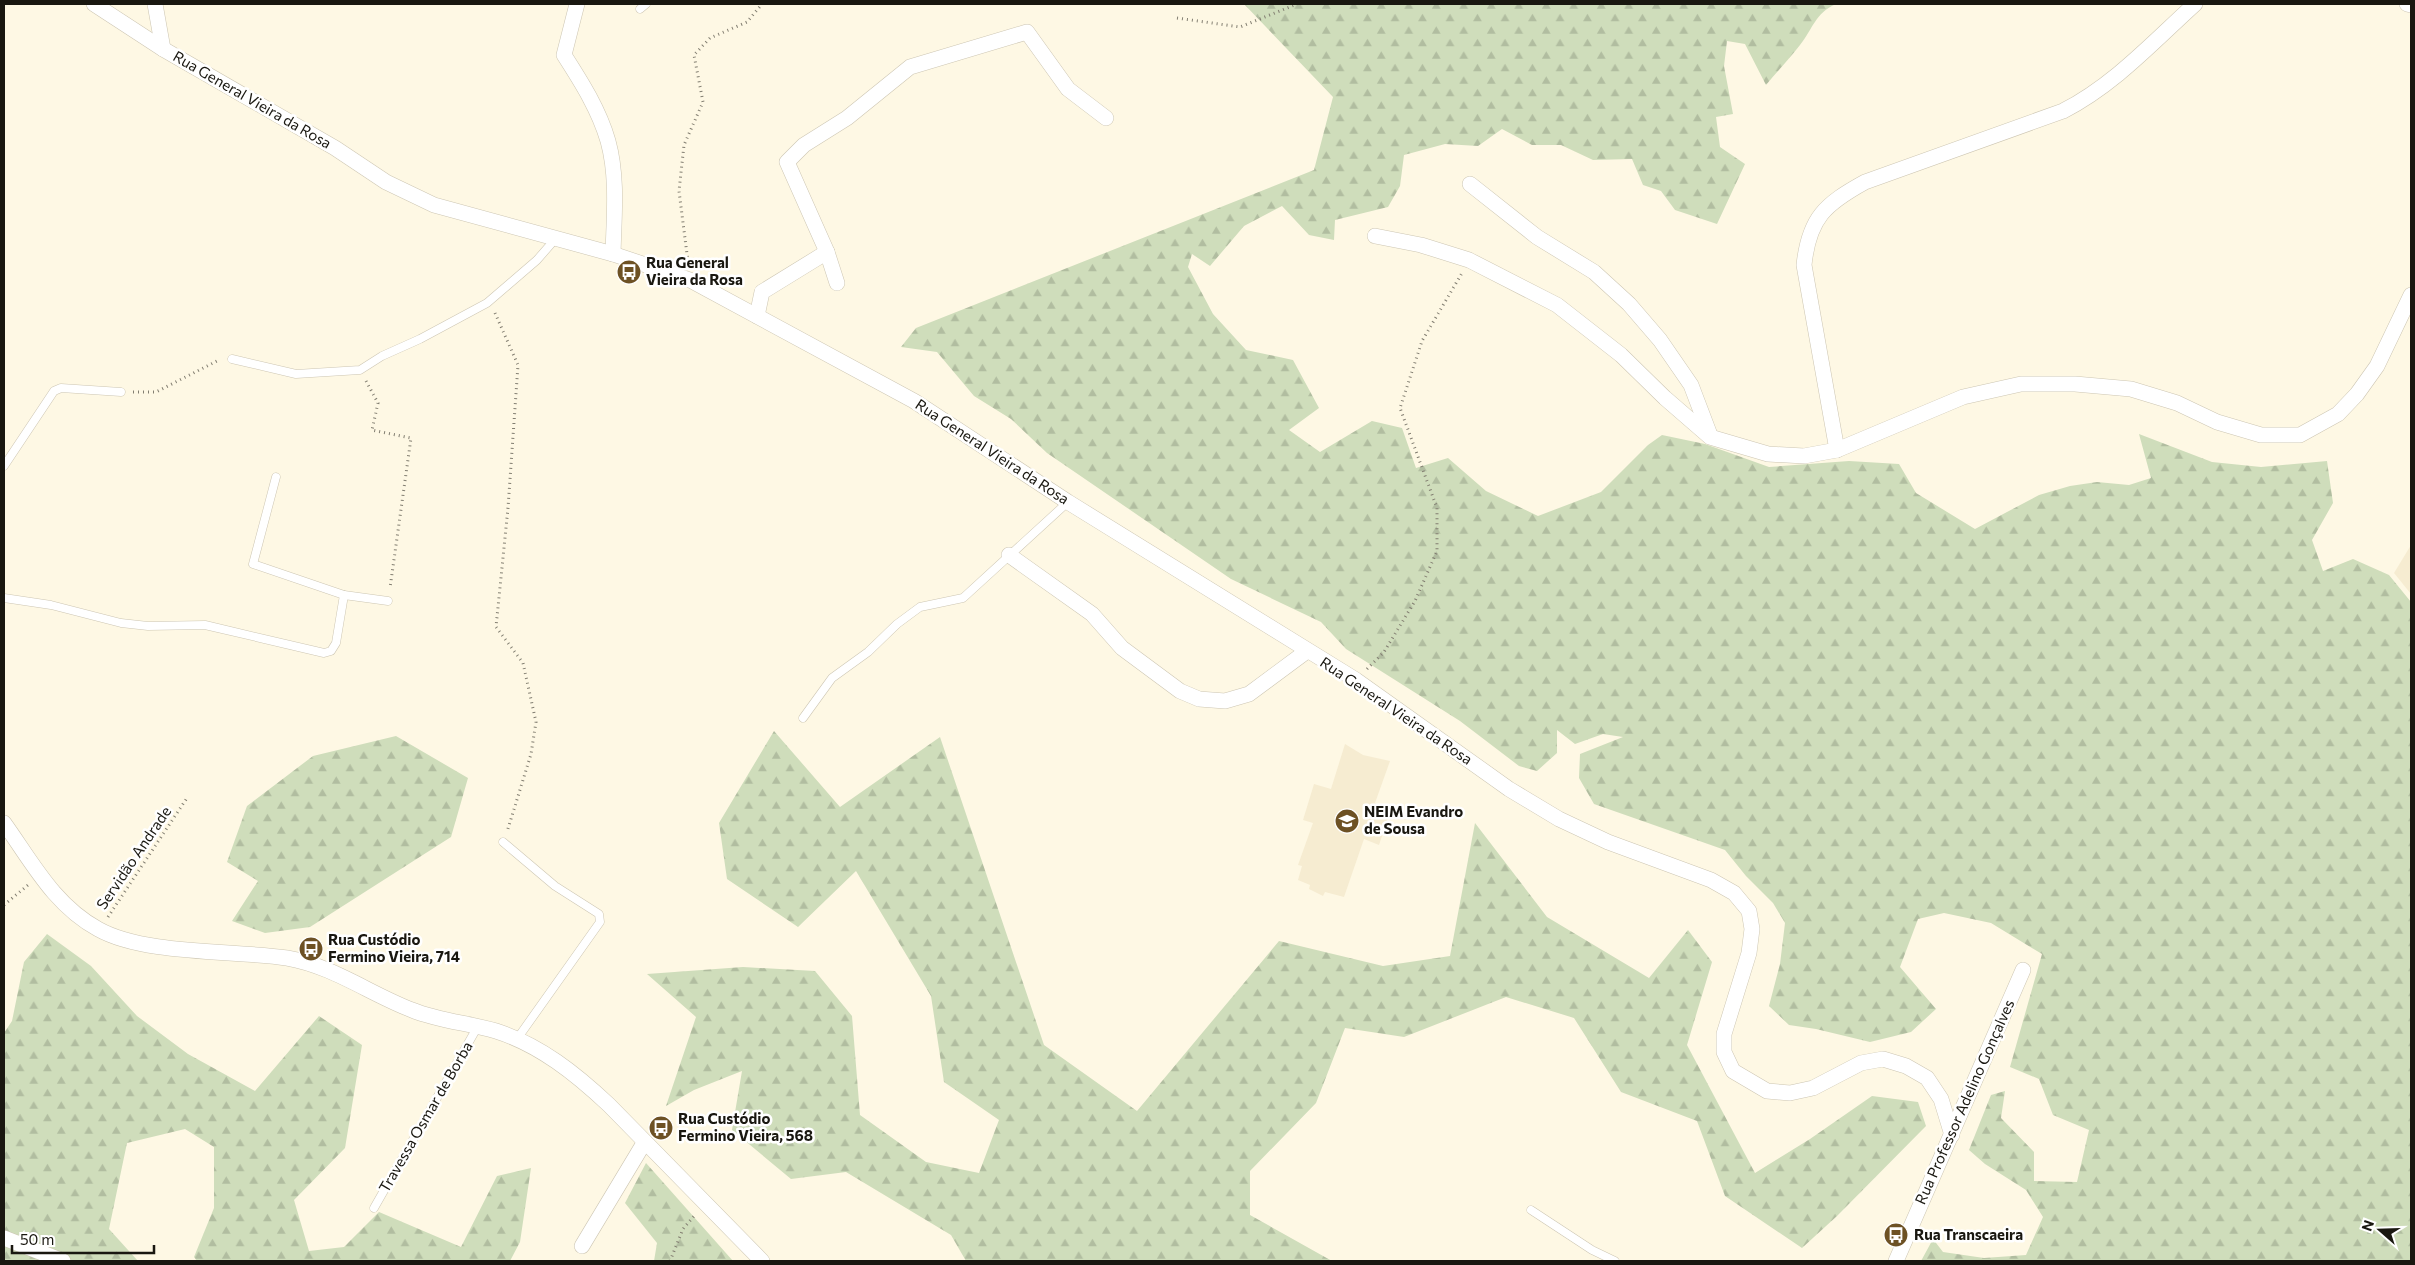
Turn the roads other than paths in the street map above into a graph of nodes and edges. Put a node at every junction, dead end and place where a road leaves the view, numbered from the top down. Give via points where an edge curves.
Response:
1 (94, 4) edge
2 (154, 4) edge
3 (577, 4) edge
4 (2194, 4) edge
5 (2407, 4) edge
6 (2411, 5) edge
7 (163, 49) junction
8 (1106, 118) dead end
9 (1470, 184) dead end
10 (1375, 236) dead end
11 (557, 238) junction
12 (827, 252) junction
13 (613, 254) junction
14 (837, 283) dead end
15 (2411, 295) edge
16 (758, 316) junction
17 (232, 359) road end
18 (121, 392) road end
19 (1710, 437) junction
20 (1836, 450) junction
21 (4, 466) edge
22 (276, 477) dead end
23 (1068, 502) junction
24 (1009, 555) junction
25 (344, 595) junction
26 (4, 598) edge
27 (388, 601) road end
28 (1306, 651) junction
29 (803, 718) dead end
30 (4, 823) edge
31 (503, 842) road end
32 (2023, 970) dead end
33 (478, 1026) junction
34 (517, 1040) junction
35 (1952, 1135) junction
36 (644, 1143) junction
37 (374, 1208) dead end
38 (1531, 1210) dead end
39 (4, 1238) edge
40 (582, 1246) dead end
41 (63, 1261) edge
42 (762, 1261) edge
43 (1615, 1261) edge
44 (1896, 1261) edge

1 - 7 street, Rua General Vieira da Rosa
2 - 7 street
3 - 13 street via 564,55 591,96 608,142 614,182
4 - 20 street via 2118,75 2086,99 1865,182 1842,195 1820,214 1807,239 1804,265
5 - 6 street
7 - 11 street, Rua General Vieira da Rosa via 394,186 434,205
8 - 12 street via 1068,89 1028,32 910,67 847,118 804,145 787,162
9 - 19 street via 1537,237 1594,272 1629,304 1660,340 1691,385
10 - 19 street via 1421,245 1469,260 1557,305 1621,355
11 - 13 street, Rua General Vieira da Rosa
11 - 17 lane via 489,302 360,370 296,374
12 - 14 street
12 - 16 street via 762,292
13 - 16 street, Rua General Vieira da Rosa via 690,280
15 - 20 street via 2377,366 2357,394 2338,414 2300,435 2261,435 2131,389 2021,384 1963,397
16 - 23 street, Rua General Vieira da Rosa via 914,401
18 - 21 lane via 62,388 54,391
19 - 20 street via 1768,454 1804,456
22 - 25 lane via 253,564
23 - 24 lane
23 - 28 street, Rua General Vieira da Rosa
24 - 28 street via 1092,614 1122,648 1180,691 1199,698 1224,701 1249,694
24 - 29 lane via 964,598 920,607 897,624 868,652 832,678
25 - 26 lane via 336,643 331,651 324,653 205,625 121,623 51,605
25 - 27 lane
28 - 35 street, Rua General Vieira da Rosa via 1356,680 1509,789 1559,819 1608,842 1711,880 1734,893 1749,911 1752,929 1749,953 1724,1034 1724,1052 1732,1070 1767,1091 1790,1093 1812,1088 1861,1063 1883,1059 1906,1066 1927,1078 1941,1099
30 - 33 street via 40,876 66,907 99,930 139,944 290,959 336,973 414,1011
31 - 34 lane via 555,886 599,914 600,922
32 - 35 street, Rua Professor Adelino Gonçalves
33 - 34 street
33 - 37 lane, Travessa Osmar de Borba
34 - 36 street via 539,1050 583,1081
35 - 44 street, Rua Professor Adelino Gonçalves
36 - 40 street
36 - 42 street
38 - 43 lane via 1592,1250
39 - 41 street

